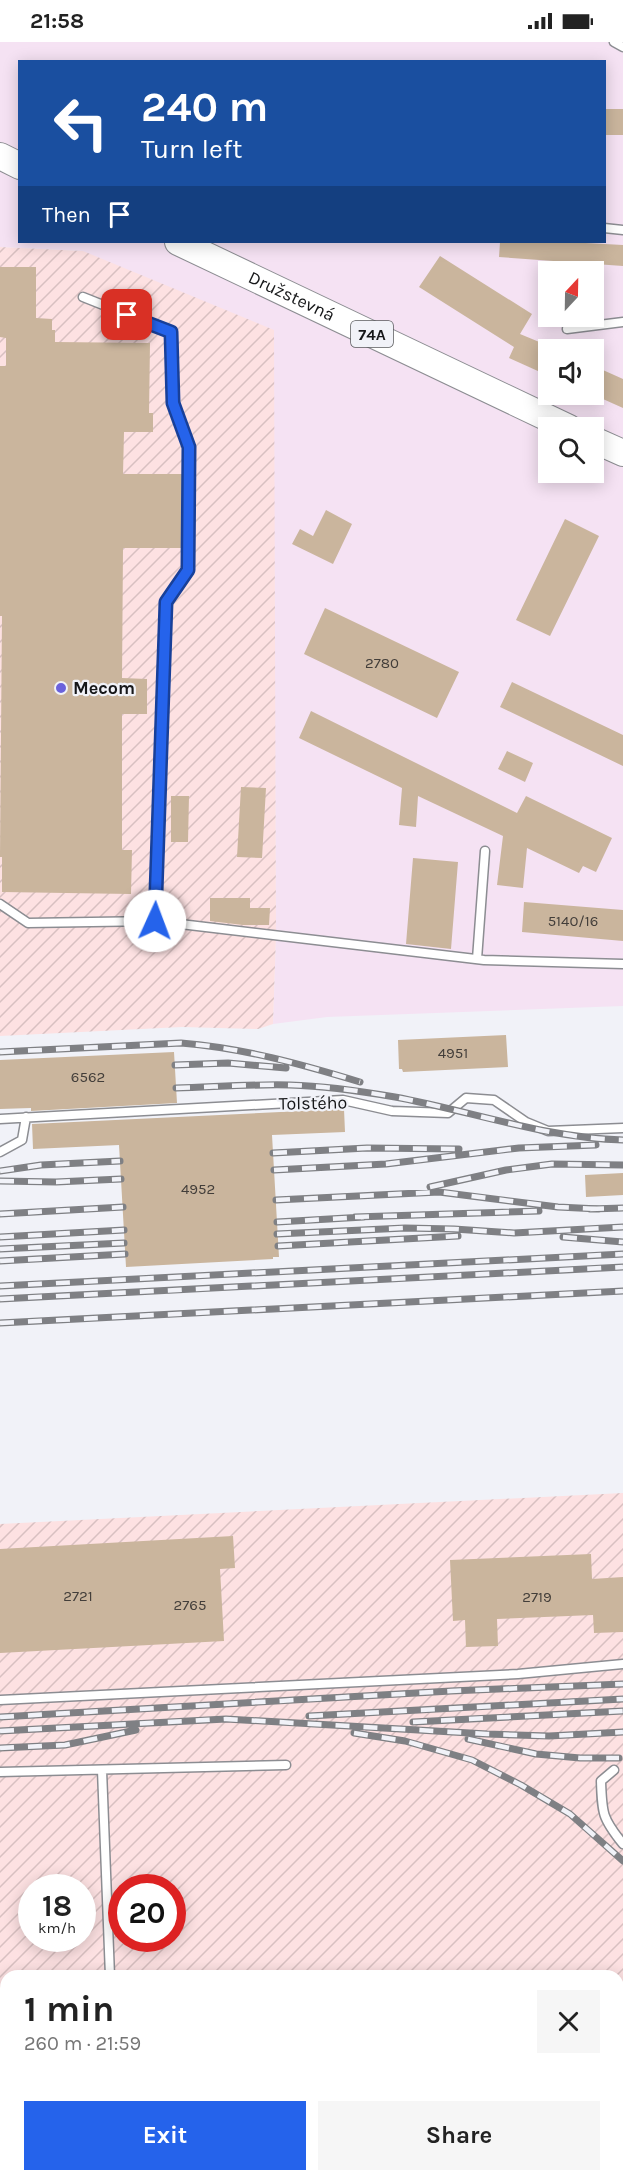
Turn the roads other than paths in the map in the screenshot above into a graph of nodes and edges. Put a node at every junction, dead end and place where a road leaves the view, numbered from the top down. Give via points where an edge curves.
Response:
1 (614, 42) edge
2 (623, 47) edge
3 (0, 156) edge
4 (18, 165) edge
5 (606, 228) edge
6 (623, 230) edge
7 (180, 243) edge
8 (83, 297) dead end
9 (623, 322) edge
10 (567, 329) dead end
11 (545, 417) edge
12 (604, 444) edge
13 (623, 453) edge
14 (485, 851) dead end
15 (0, 904) edge
16 (155, 921) junction
17 (477, 959) junction
18 (623, 964) edge
19 (26, 1117) junction
20 (0, 1119) edge
21 (623, 1128) edge
22 (0, 1152) edge
23 (623, 1664) edge
24 (0, 1700) edge
25 (286, 1765) dead end
26 (102, 1770) junction
27 (614, 1770) dead end
28 (0, 1772) edge
29 (623, 1844) edge
30 (110, 1970) edge

1 - 2 lane
3 - 4 main road
5 - 6 lane
7 - 11 main road, Družstevná / 74A
8 - 16 lane via 171,332 173,403 189,447 188,570 166,602
9 - 10 lane
12 - 13 main road
14 - 17 lane
15 - 16 lane via 28,923
16 - 17 lane
17 - 18 lane
19 - 20 lane, Tolstého
19 - 21 lane, Tolstého via 343,1100 392,1111 448,1113 466,1098 494,1100 526,1122 548,1131
19 - 22 lane via 22,1140
23 - 24 lane via 518,1674
25 - 26 lane
26 - 28 lane
26 - 30 lane
27 - 29 lane via 601,1781 602,1799 605,1820

